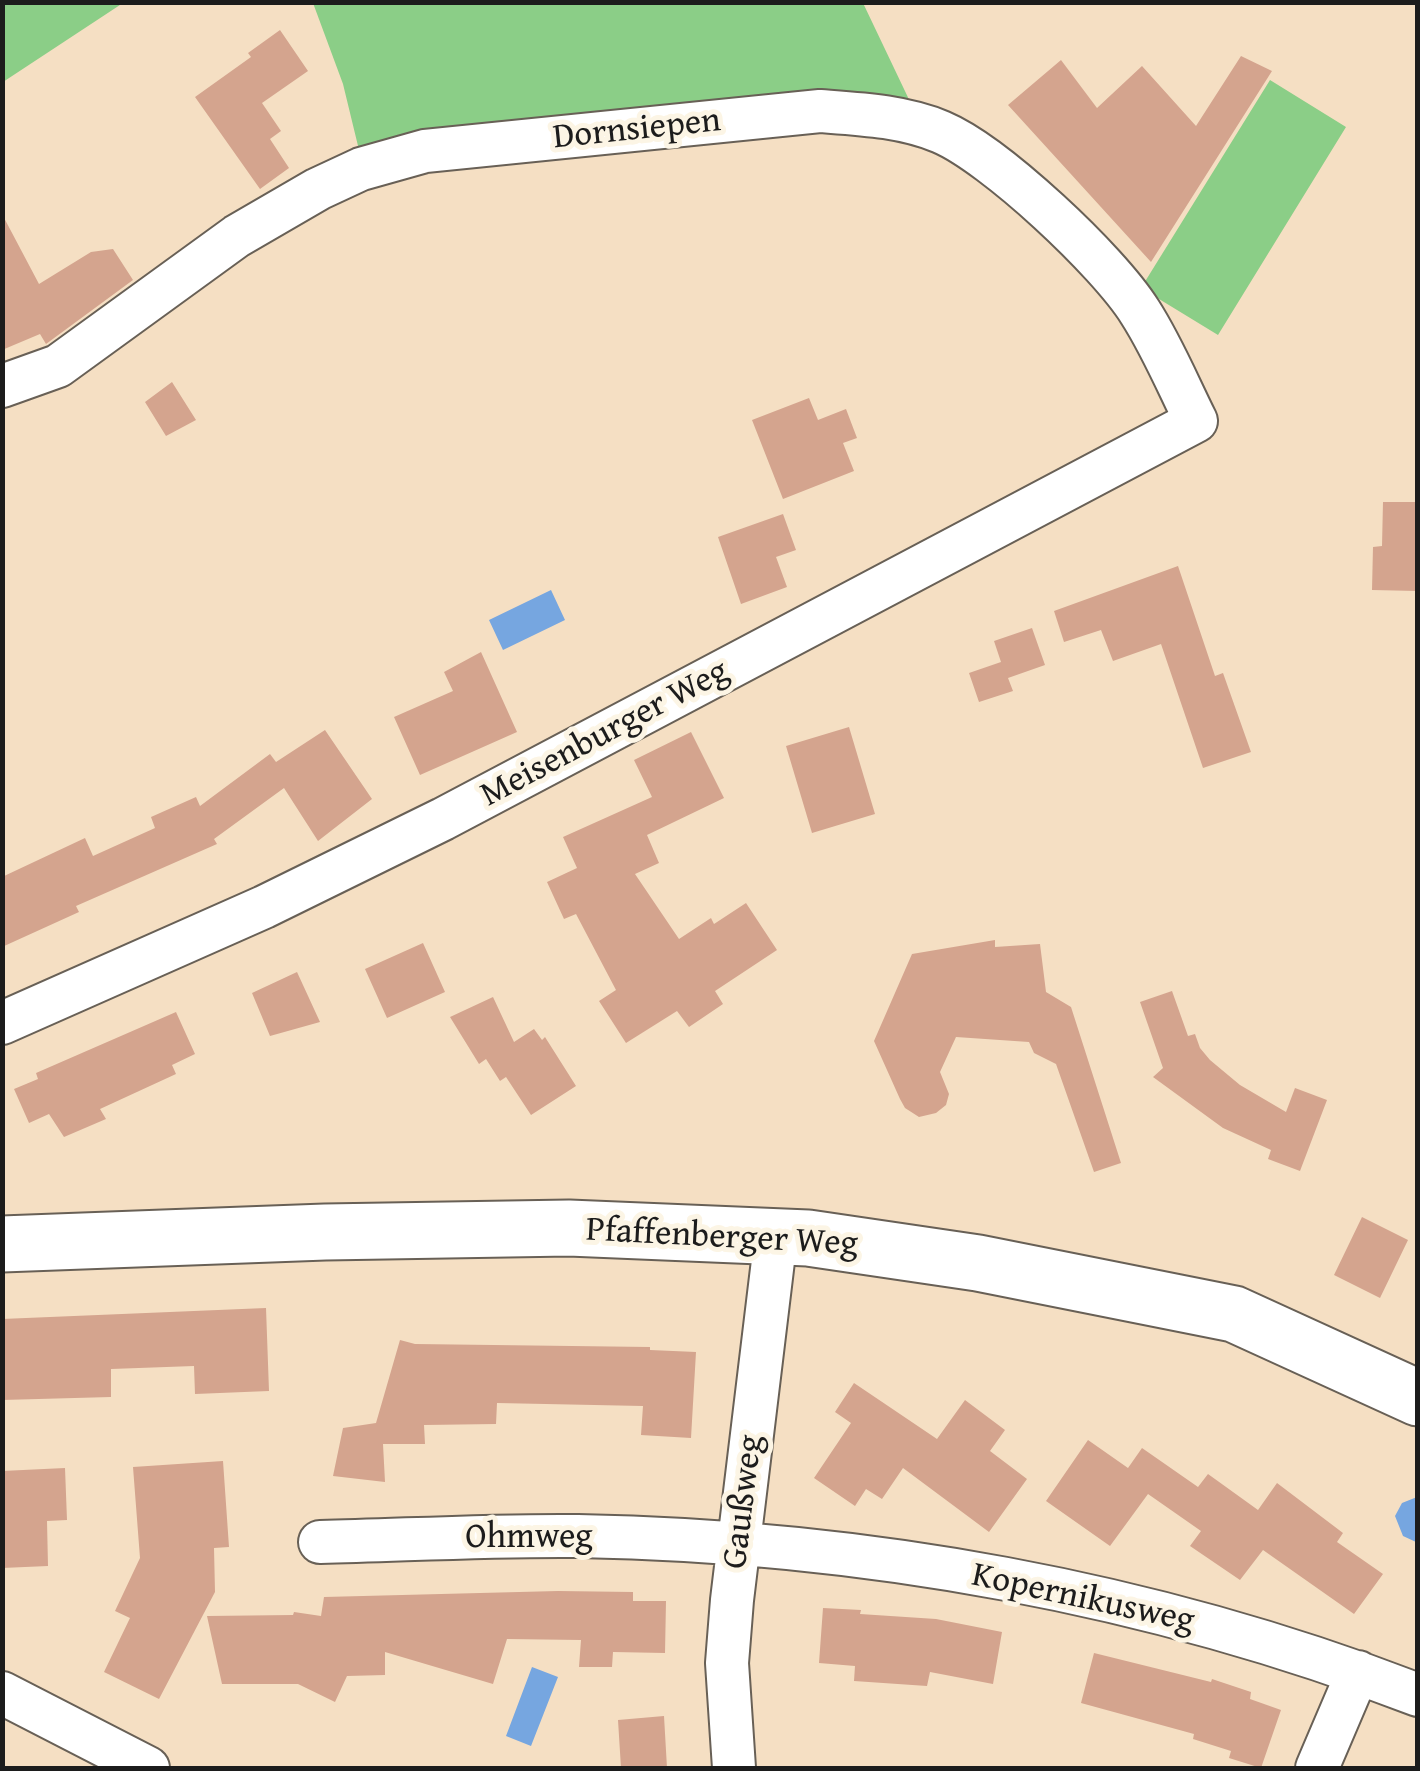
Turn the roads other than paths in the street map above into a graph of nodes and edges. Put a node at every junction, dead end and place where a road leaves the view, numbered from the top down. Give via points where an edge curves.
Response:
1 (2, 386) edge
2 (1196, 422) joint
3 (2, 1023) edge
4 (776, 1236) junction
5 (2, 1244) edge
6 (1418, 1398) edge
7 (320, 1542) dead end
8 (738, 1545) junction
9 (1358, 1672) junction
10 (2, 1693) edge
11 (1418, 1694) edge
12 (148, 1768) edge
13 (734, 1768) edge
14 (1317, 1768) edge

1 - 2 street, Dornsiepen via 58,366 238,236 360,169 425,151 820,111 938,131 1011,180 1096,258 1140,310
2 - 3 street, Meisenburger Weg via 443,820
4 - 5 main road, Pfaffenberger Weg via 569,1228
4 - 6 main road, Pfaffenberger Weg via 978,1263 1234,1314
4 - 8 street, Gaußweg
7 - 8 street, Ohmweg via 579,1536
8 - 9 street, Kopernikusweg via 984,1575 1100,1598
8 - 13 street, Gaußweg via 727,1664
9 - 11 street, Kopernikusweg
9 - 14 street
10 - 12 street

